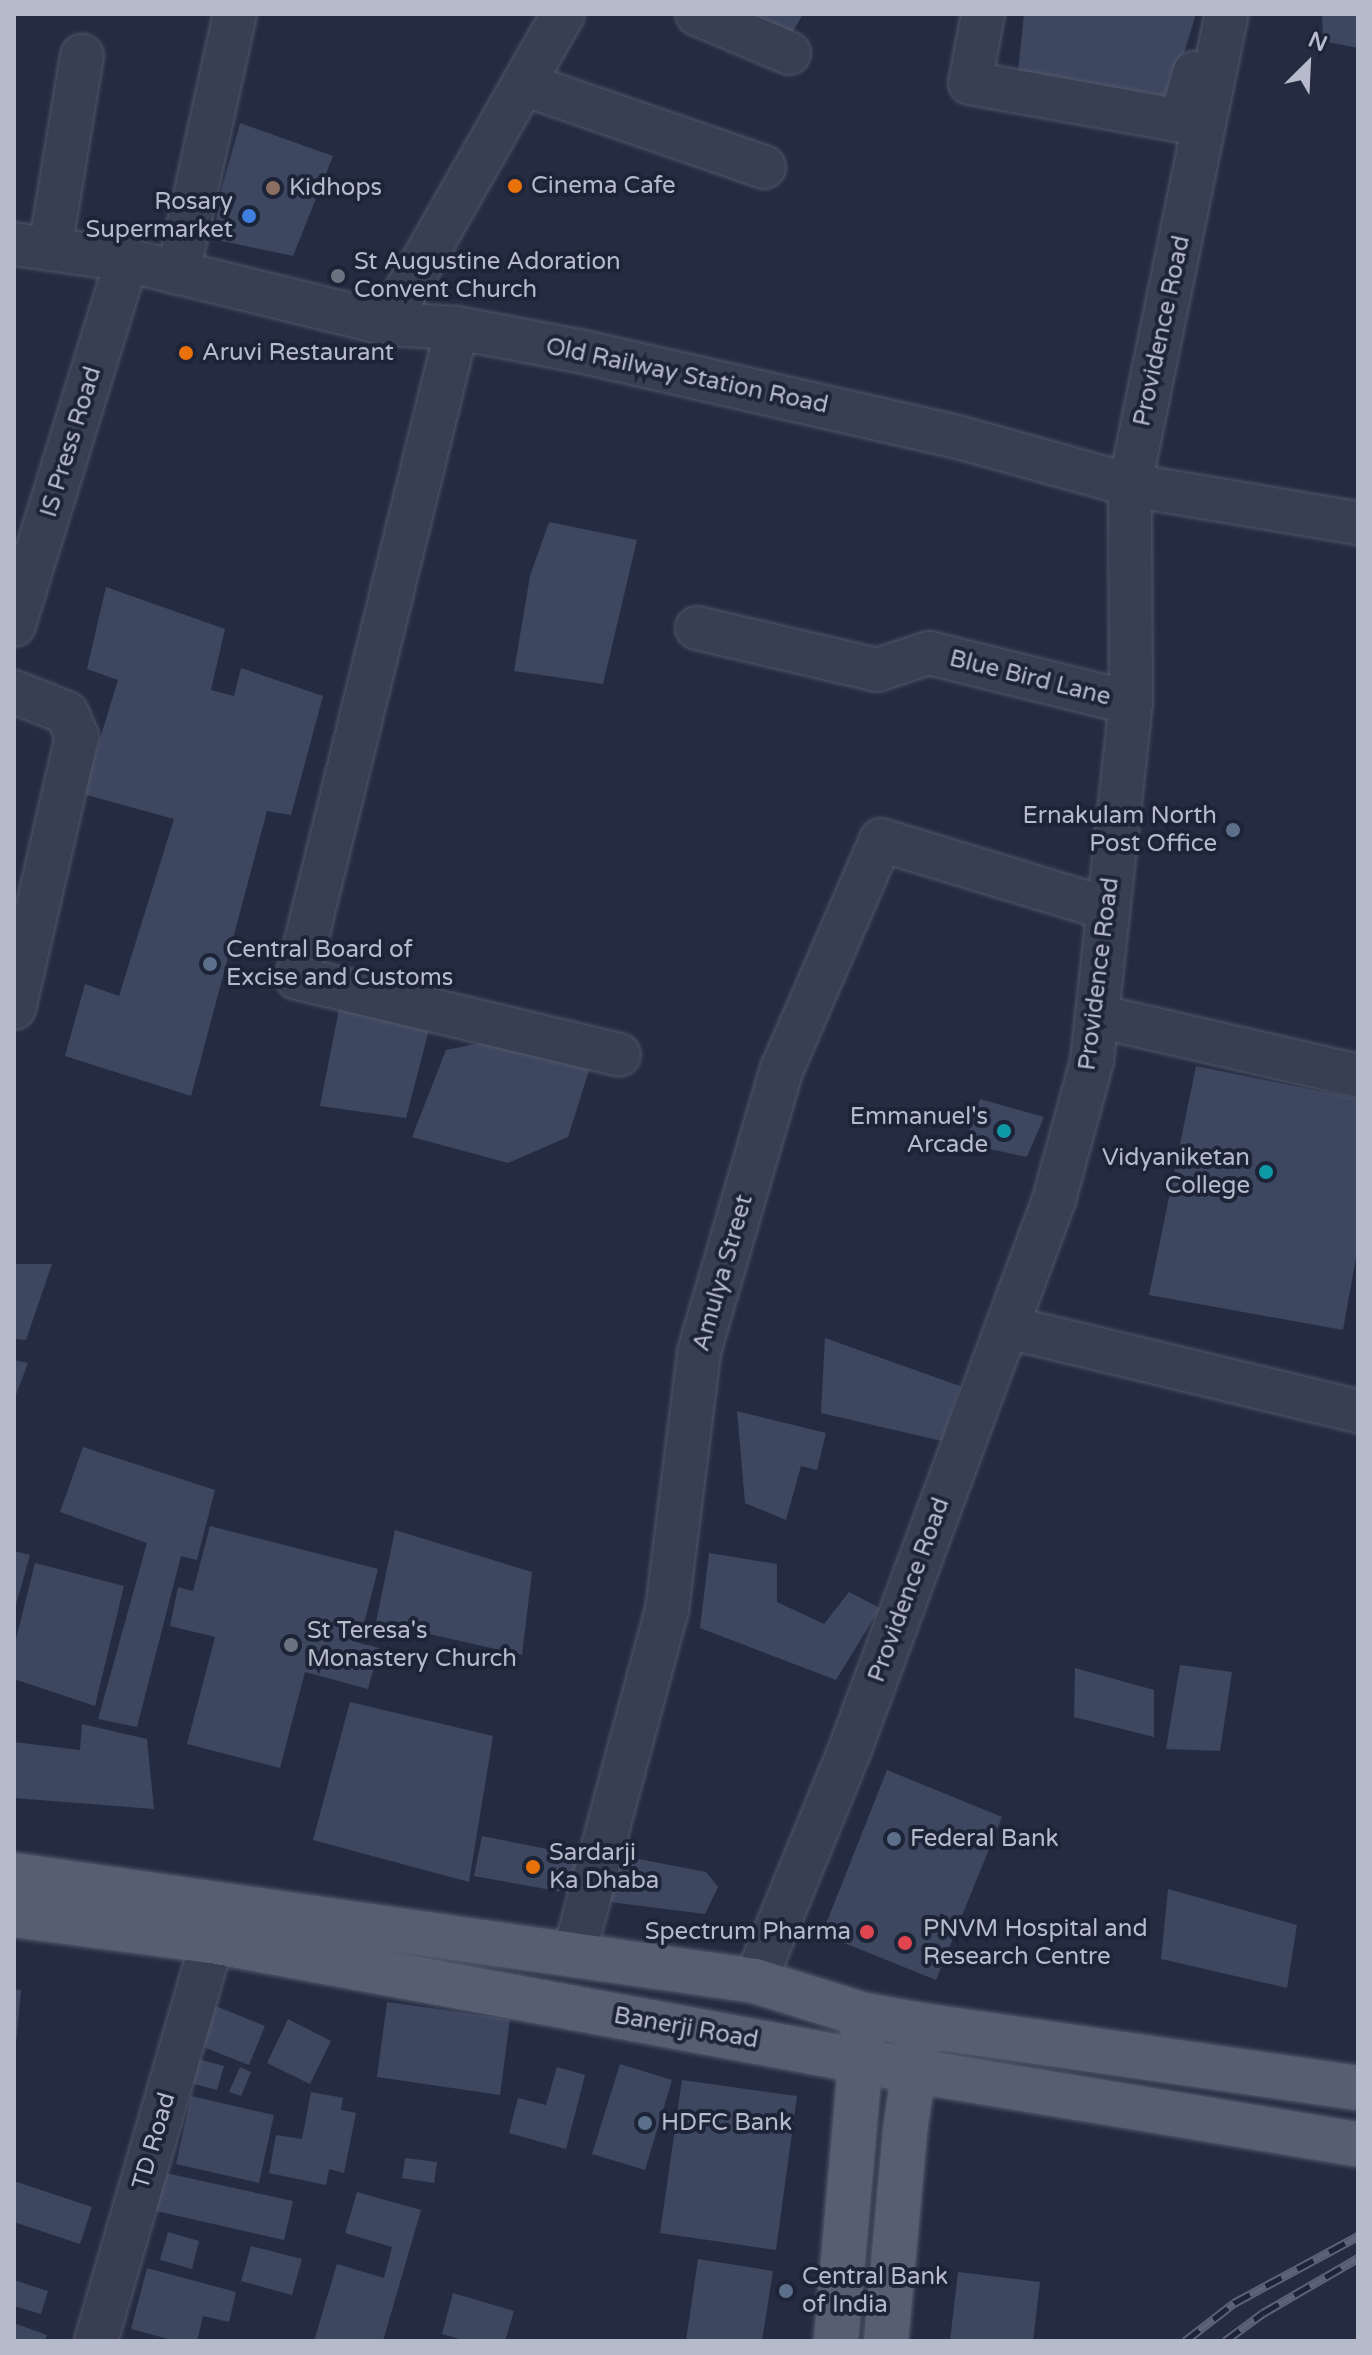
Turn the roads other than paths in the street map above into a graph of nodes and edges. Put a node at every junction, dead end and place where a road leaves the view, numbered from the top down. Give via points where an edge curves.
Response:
1 (235, 14) edge
2 (563, 14) edge
3 (697, 14) edge
4 (983, 14) edge
5 (1206, 14) edge
6 (1227, 14) edge
7 (789, 53) dead end
8 (82, 56) dead end
9 (1205, 71) junction
10 (523, 84) junction
11 (764, 167) dead end
12 (32, 247) edge
13 (127, 260) junction
14 (178, 273) junction
15 (387, 324) junction
16 (457, 328) junction
17 (1130, 485) junction
18 (1358, 523) edge
19 (14, 625) edge
20 (697, 628) dead end
21 (14, 692) edge
22 (1131, 703) junction
23 (1108, 909) junction
24 (14, 1008) edge
25 (1097, 1016) junction
26 (619, 1055) dead end
27 (1358, 1076) edge
28 (1007, 1327) junction
29 (1358, 1411) edge
30 (14, 1875) edge
31 (14, 1915) edge
32 (214, 1923) junction
33 (574, 1954) junction
34 (755, 1981) junction
35 (864, 2015) junction
36 (920, 2025) junction
37 (860, 2060) junction
38 (915, 2071) junction
39 (1358, 2088) edge
40 (854, 2123) junction
41 (905, 2131) junction
42 (1358, 2144) edge
43 (96, 2341) edge
44 (836, 2341) edge
45 (886, 2341) edge

1 - 14 street
2 - 10 street
3 - 7 street
4 - 9 street via 970,83 1181,121
5 - 9 street
6 - 9 street, Providence Road
8 - 12 street
9 - 17 street, Providence Road
10 - 11 street
10 - 15 street
12 - 13 street, Old Railway Station Road
13 - 14 street, Old Railway Station Road
13 - 19 street, IS Press Road
14 - 15 street, Old Railway Station Road
15 - 16 street, Old Railway Station Road
16 - 17 street, Old Railway Station Road via 961,438
16 - 26 street via 297,978
17 - 18 street, Old Railway Station Road
17 - 22 street, Providence Road
20 - 22 street, Blue Bird Lane via 877,670 929,653
21 - 24 street via 67,713 77,736
22 - 23 street, Providence Road
23 - 25 street, Providence Road
23 - 33 street, Amulya Street via 881,840 782,1069 699,1352 667,1610
25 - 27 street
25 - 28 street, Providence Road via 1092,1061 1054,1200
28 - 29 street
28 - 34 street, Providence Road via 852,1744
30 - 32 main road, Banerji Road
31 - 32 main road, Banerji Road
32 - 33 main road, Banerji Road
32 - 37 main road, Banerji Road
32 - 43 street, TD Road
33 - 34 main road, Banerji Road
34 - 35 main road, Banerji Road
35 - 36 main road, Banerji Road
35 - 37 main road
36 - 38 main road
36 - 39 main road, Banerji Road
37 - 38 main road, Banerji Road
37 - 40 main road
38 - 41 main road
38 - 42 main road, Banerji Road
40 - 41 main road
40 - 44 main road
41 - 45 main road

